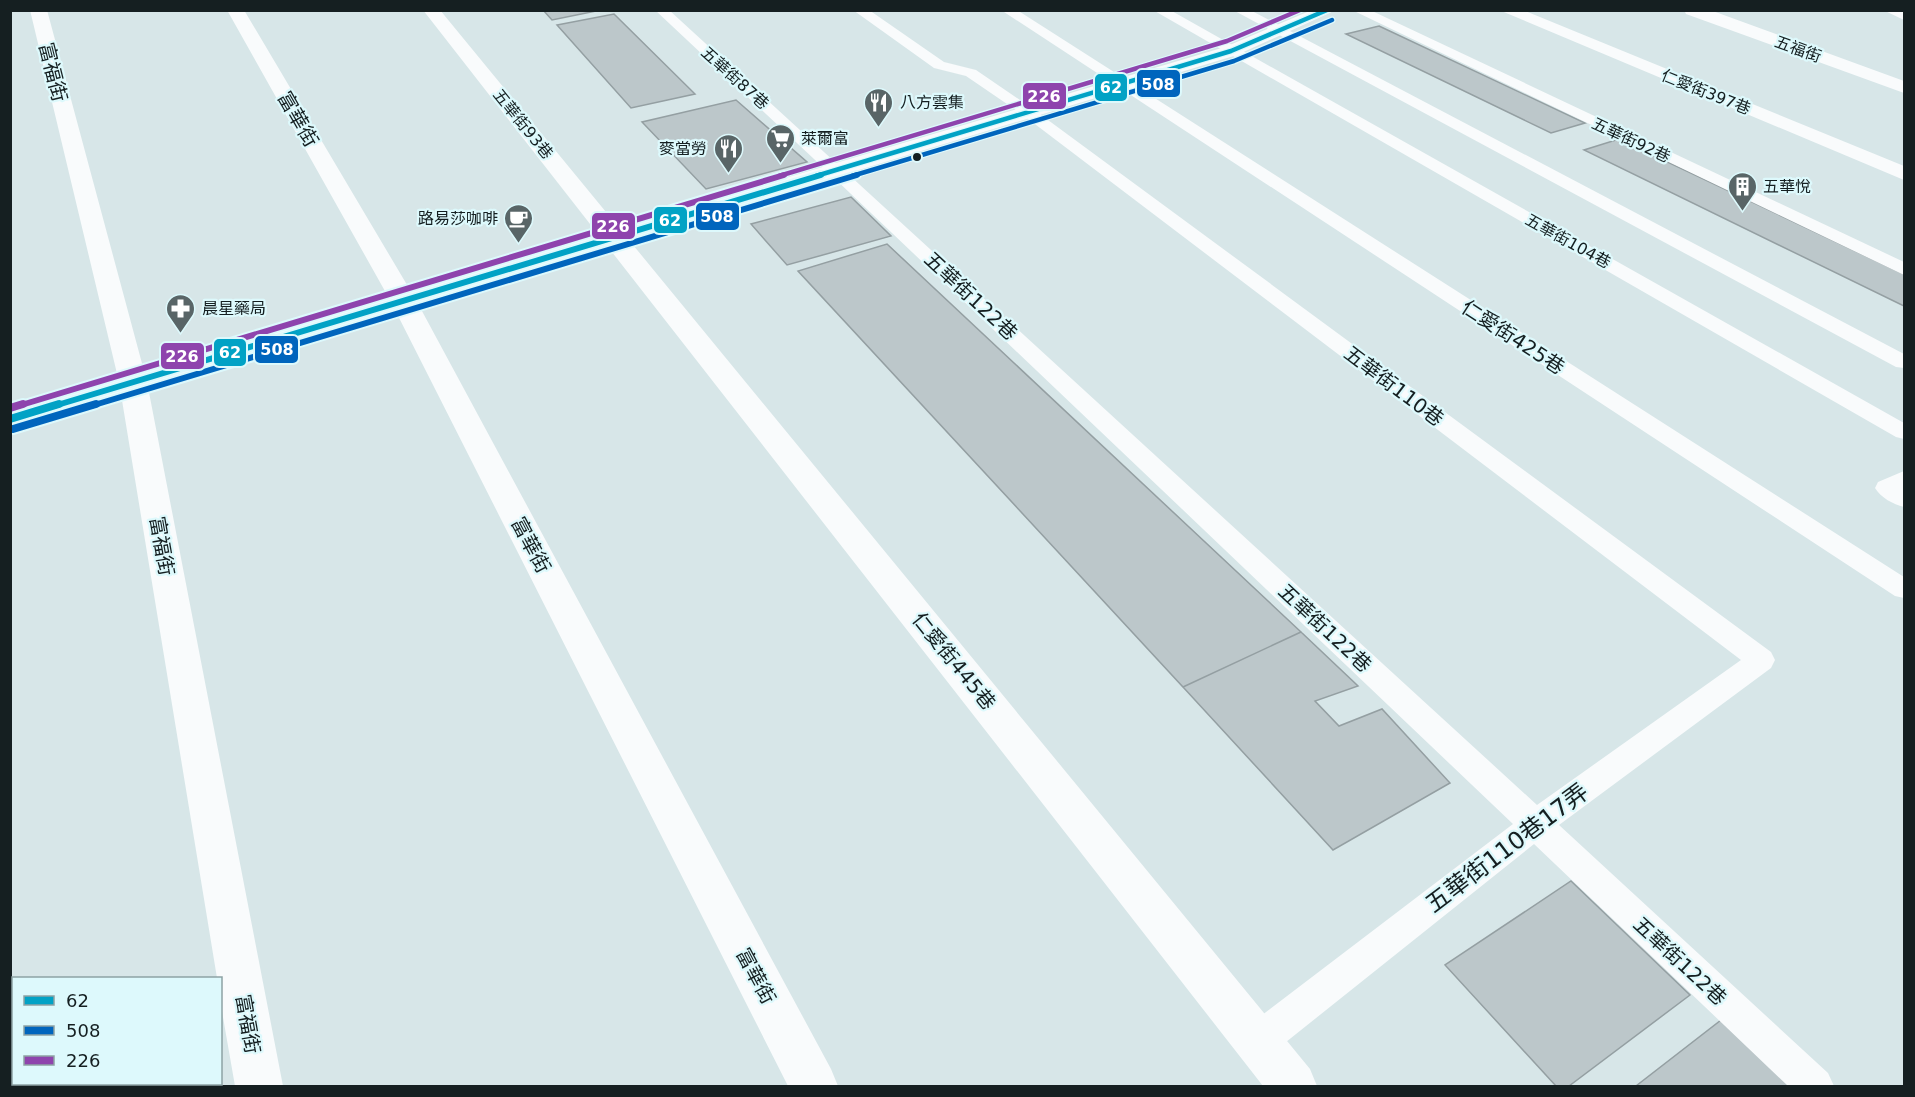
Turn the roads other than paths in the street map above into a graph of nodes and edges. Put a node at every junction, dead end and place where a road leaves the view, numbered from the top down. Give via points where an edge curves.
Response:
1 (38, 10) edge
2 (235, 10) edge
3 (431, 10) edge
4 (661, 10) edge
5 (859, 10) edge
6 (1007, 10) edge
7 (1159, 10) edge
8 (1239, 10) edge
9 (1328, 10) edge
10 (1358, 10) edge
11 (1507, 10) edge
12 (1692, 10) edge
13 (1891, 10) edge
14 (1905, 15) edge
15 (1280, 32) junction
16 (1231, 51) junction
17 (1121, 84) junction
18 (1905, 87) edge
19 (1028, 112) junction
20 (836, 170) junction
21 (1905, 174) edge
22 (614, 237) junction
23 (1905, 269) edge
24 (403, 300) junction
25 (1905, 362) edge
26 (133, 382) junction
27 (10, 419) edge
28 (1905, 432) edge
29 (1905, 479) edge
30 (1905, 499) edge
31 (1905, 589) edge
32 (1761, 660) joint
33 (1535, 825) junction
34 (1258, 1041) junction
35 (259, 1086) edge
36 (814, 1086) edge
37 (1293, 1086) edge
38 (1815, 1086) edge

1 - 26 street, 富福街
2 - 24 street, 富華街
3 - 22 street, 五華街93巷
4 - 20 lane, 五華街87巷
5 - 19 lane, 五華街110巷 via 939,65 970,73
6 - 17 lane, 仁愛街425巷
7 - 16 lane, 五華街104巷
8 - 15 lane
9 - 15 street
10 - 23 lane, 五華街92巷
11 - 21 street, 仁愛街397巷
12 - 18 street, 五福街
13 - 14 street
15 - 16 street
15 - 25 lane
16 - 17 street
16 - 28 lane, 五華街104巷
17 - 19 street
17 - 31 lane, 仁愛街425巷
19 - 20 street
19 - 32 lane, 五華街110巷
20 - 22 street
20 - 33 lane, 五華街122巷
22 - 24 street
22 - 34 street, 仁愛街445巷
24 - 26 street
24 - 36 street, 富華街
26 - 27 street
26 - 35 street, 富福街
29 - 30 lane via 1887,488
32 - 33 lane, 五華街110巷17弄
33 - 34 lane, 五華街110巷17弄
33 - 38 lane, 五華街122巷
34 - 37 street, 仁愛街445巷

